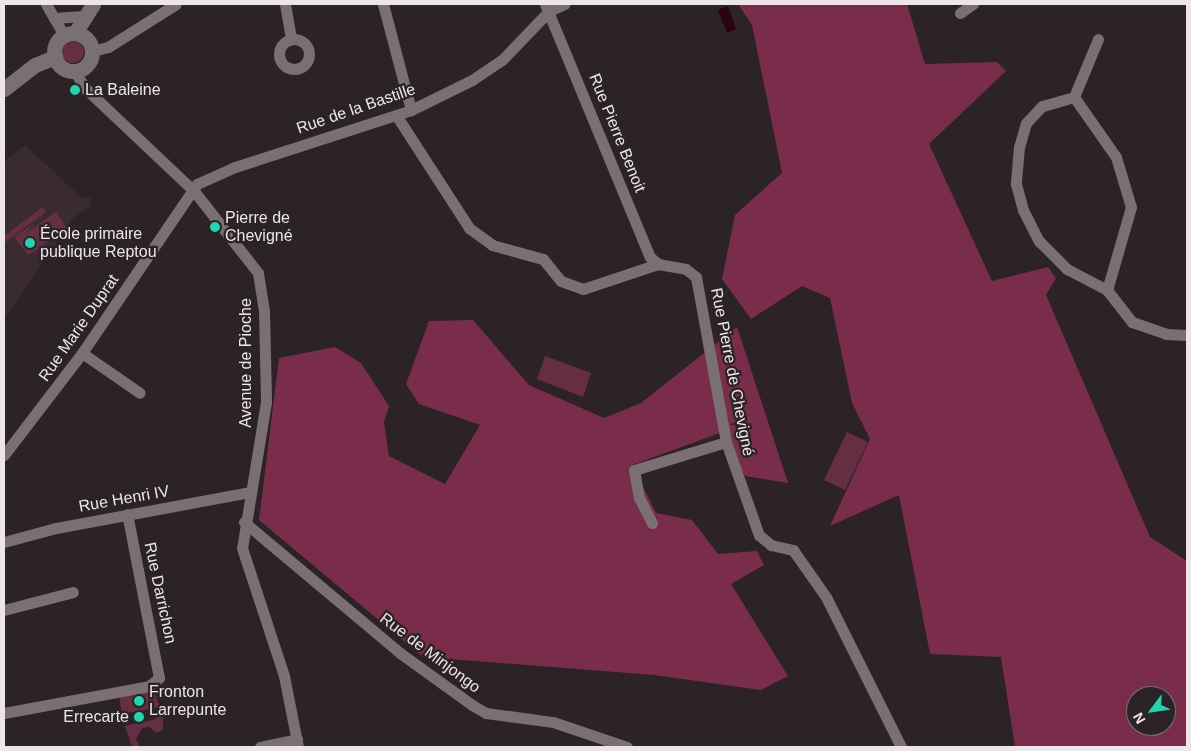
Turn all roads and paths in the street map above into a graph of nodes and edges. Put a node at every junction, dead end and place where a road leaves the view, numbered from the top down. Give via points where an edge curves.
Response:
1 (46, 4) edge
2 (93, 4) edge
3 (176, 4) edge
4 (285, 4) edge
5 (383, 4) edge
6 (565, 4) edge
7 (973, 4) edge
8 (547, 7) edge
9 (960, 13) dead end
10 (83, 16) junction
11 (54, 18) junction
12 (69, 34) junction
13 (291, 39) dead end
14 (1098, 39) dead end
15 (92, 51) junction
16 (55, 57) junction
17 (74, 71) junction
18 (4, 89) edge
19 (1074, 97) junction
20 (411, 110) junction
21 (396, 115) junction
22 (194, 191) junction
23 (658, 264) junction
24 (1107, 290) junction
25 (1187, 335) edge
26 (82, 354) junction
27 (140, 393) dead end
28 (726, 442) junction
29 (4, 455) edge
30 (251, 492) junction
31 (127, 514) junction
32 (244, 522) junction
33 (652, 523) dead end
34 (4, 542) edge
35 (73, 592) dead end
36 (4, 610) edge
37 (4, 714) edge
38 (298, 743) edge
39 (260, 747) edge
40 (627, 747) edge
41 (901, 747) edge

1 - 11 street
2 - 10 street
3 - 15 street via 108,47
4 - 13 street
5 - 20 street
6 - 8 street, Rue de la Bastille
7 - 9 street
8 - 20 street, Rue de la Bastille via 489,70
8 - 23 street, Rue Pierre Benoit via 650,256
10 - 11 street
10 - 12 street
11 - 12 street
12 - 15 street via 85,37
12 - 16 street via 56,45
14 - 19 street
15 - 17 street via 85,67
16 - 17 street via 62,68
16 - 18 street via 35,65
17 - 22 street, Avenue de Pioche via 86,89
19 - 24 street via 1116,157 1131,207
19 - 24 street via 1042,106 1026,123 1018,146 1016,184 1023,210 1039,241 1067,269
20 - 21 street, Rue de la Bastille
21 - 22 street, Rue de la Bastille via 235,167 197,184
21 - 23 street, Rue Pierre de Chevigné via 479,238 543,259 561,281 583,289
22 - 26 street, Rue Marie Duprat
22 - 30 street, Avenue de Pioche via 254,264 261,283 266,402
23 - 28 street, Rue Pierre de Chevigné via 686,269 696,277
24 - 25 street via 1132,322 1166,334
26 - 27 street
26 - 29 street, Rue Marie Duprat
28 - 33 street via 634,470 639,498
28 - 41 street, Rue Pierre de Chevigné via 759,536 771,545 794,550 826,598
30 - 31 street, Rue Henri IV
30 - 32 street, Avenue de Pioche
31 - 34 street, Rue Henri IV
31 - 37 street, Rue Darrichon via 159,678 149,686
32 - 38 street, Avenue de Pioche via 245,560 286,683
32 - 40 street, Rue de Minjongo via 400,653 472,705 486,713 553,722
35 - 36 street
38 - 39 street

